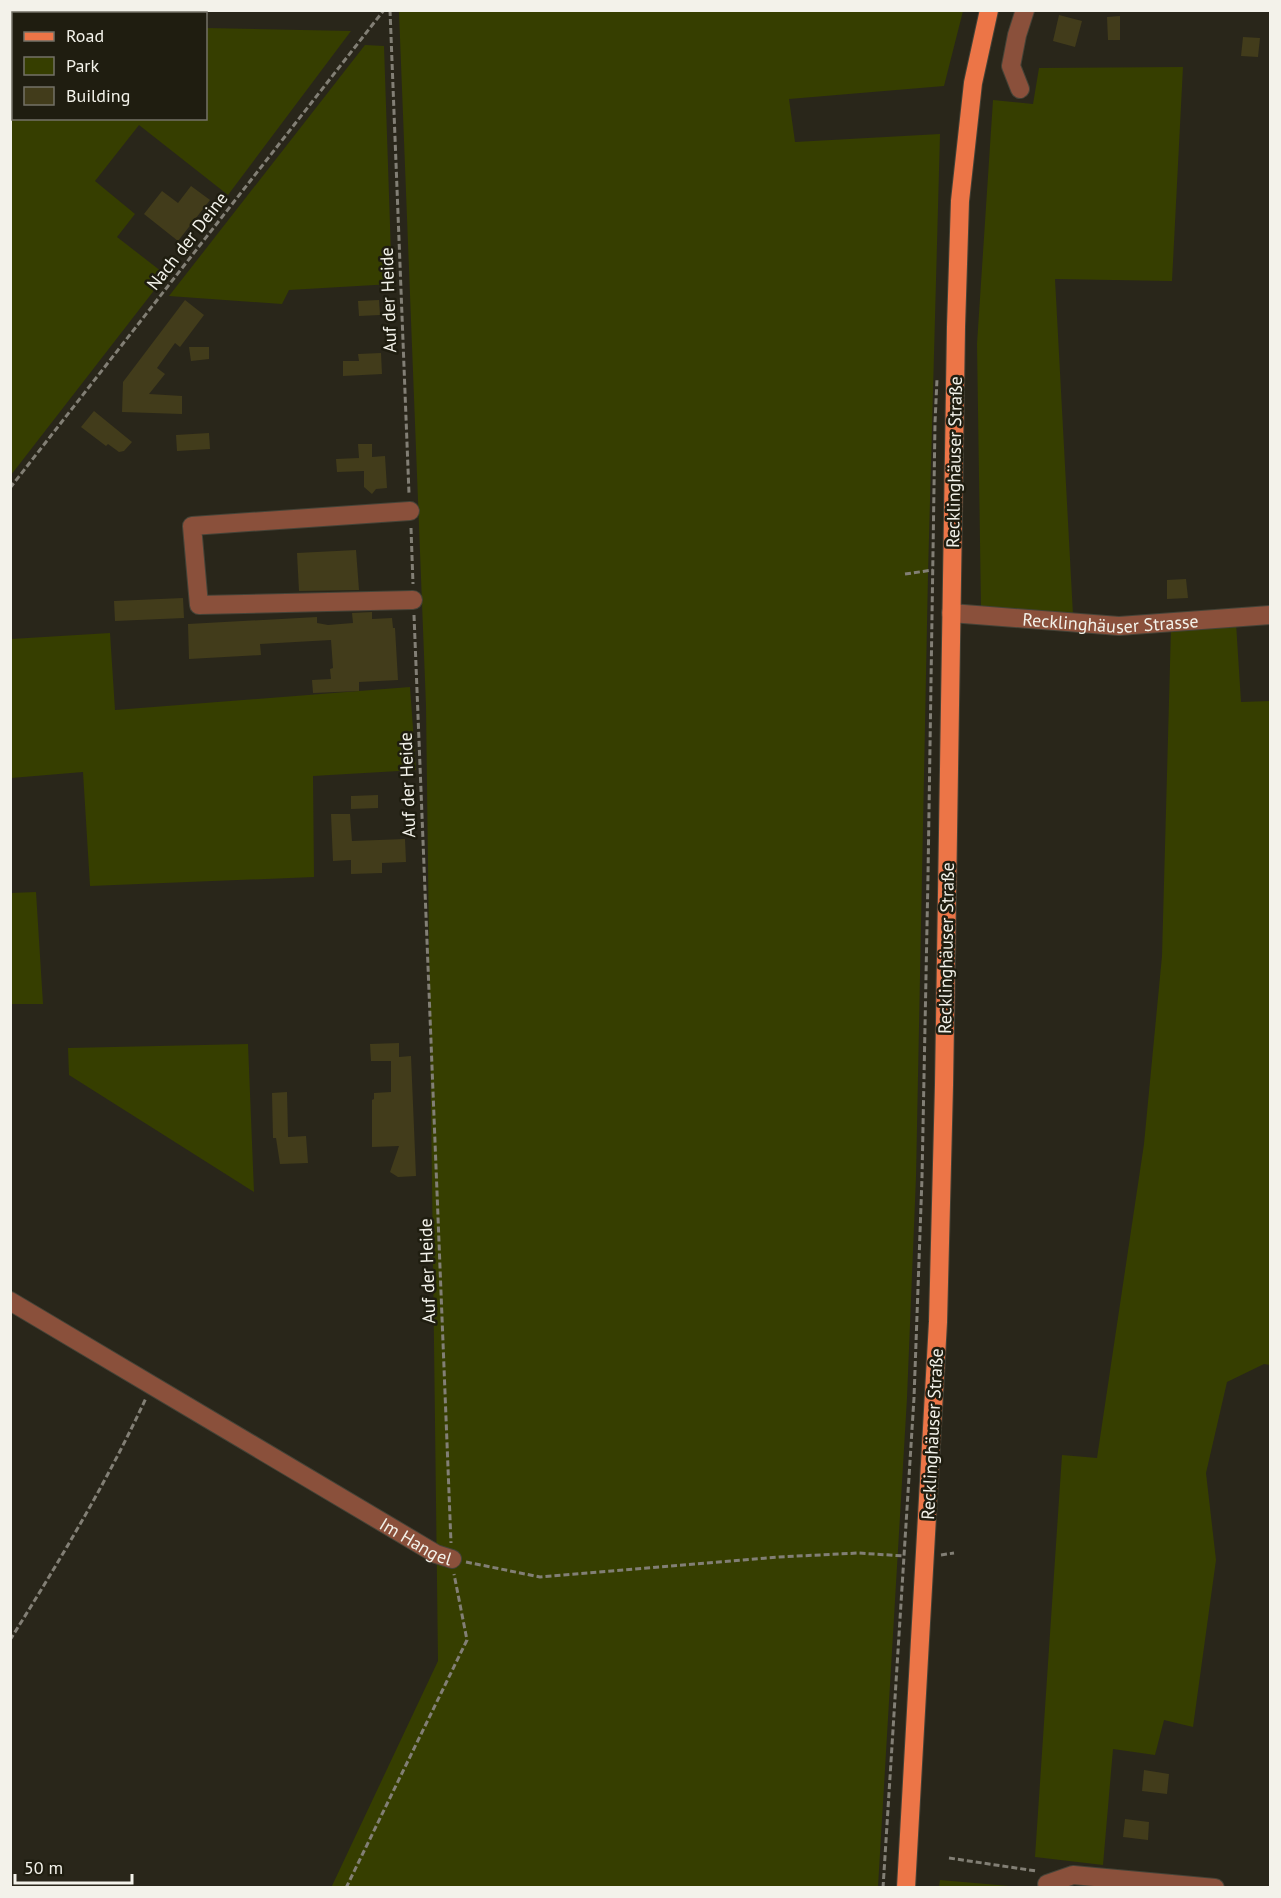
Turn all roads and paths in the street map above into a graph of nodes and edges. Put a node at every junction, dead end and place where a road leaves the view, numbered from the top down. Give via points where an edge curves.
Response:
1 (384, 10) edge
2 (390, 10) edge
3 (989, 10) edge
4 (1026, 10) edge
5 (1020, 89) dead end
6 (937, 369) dead end
7 (10, 488) edge
8 (410, 512) junction
9 (952, 568) junction
10 (933, 570) junction
11 (905, 574) dead end
12 (413, 600) junction
13 (951, 613) junction
14 (1270, 615) edge
15 (10, 1301) edge
16 (152, 1385) junction
17 (954, 1553) dead end
18 (905, 1556) junction
19 (924, 1557) junction
20 (452, 1559) junction
21 (10, 1640) edge
22 (949, 1858) dead end
23 (1052, 1882) joint
24 (346, 1887) edge
25 (883, 1887) edge
26 (906, 1887) edge
27 (1215, 1887) edge

1 - 7 path, Nach der Deine
2 - 8 path, Auf der Heide
3 - 9 main road, Recklinghäuser Straße via 973,82 960,201
4 - 5 street via 1011,66
6 - 10 path
8 - 12 path, Auf der Heide
8 - 12 street via 192,526 199,605
9 - 10 path
9 - 13 main road, Recklinghäuser Straße
10 - 11 path
10 - 18 path via 922,1178
12 - 20 path, Auf der Heide
13 - 14 street, Recklinghäuser Strasse via 1119,626
13 - 19 main road, Recklinghäuser Straße via 938,1322
15 - 16 street, Im Hangel
16 - 20 street, Im Hangel via 436,1554
16 - 21 path via 129,1435
17 - 19 path
18 - 20 path, Im Hangel via 860,1553 779,1557 540,1577
18 - 25 path
19 - 26 main road, Recklinghäuser Straße
20 - 24 path, Auf der Heide via 467,1640
22 - 23 path via 1032,1869
23 - 27 street via 1073,1875

